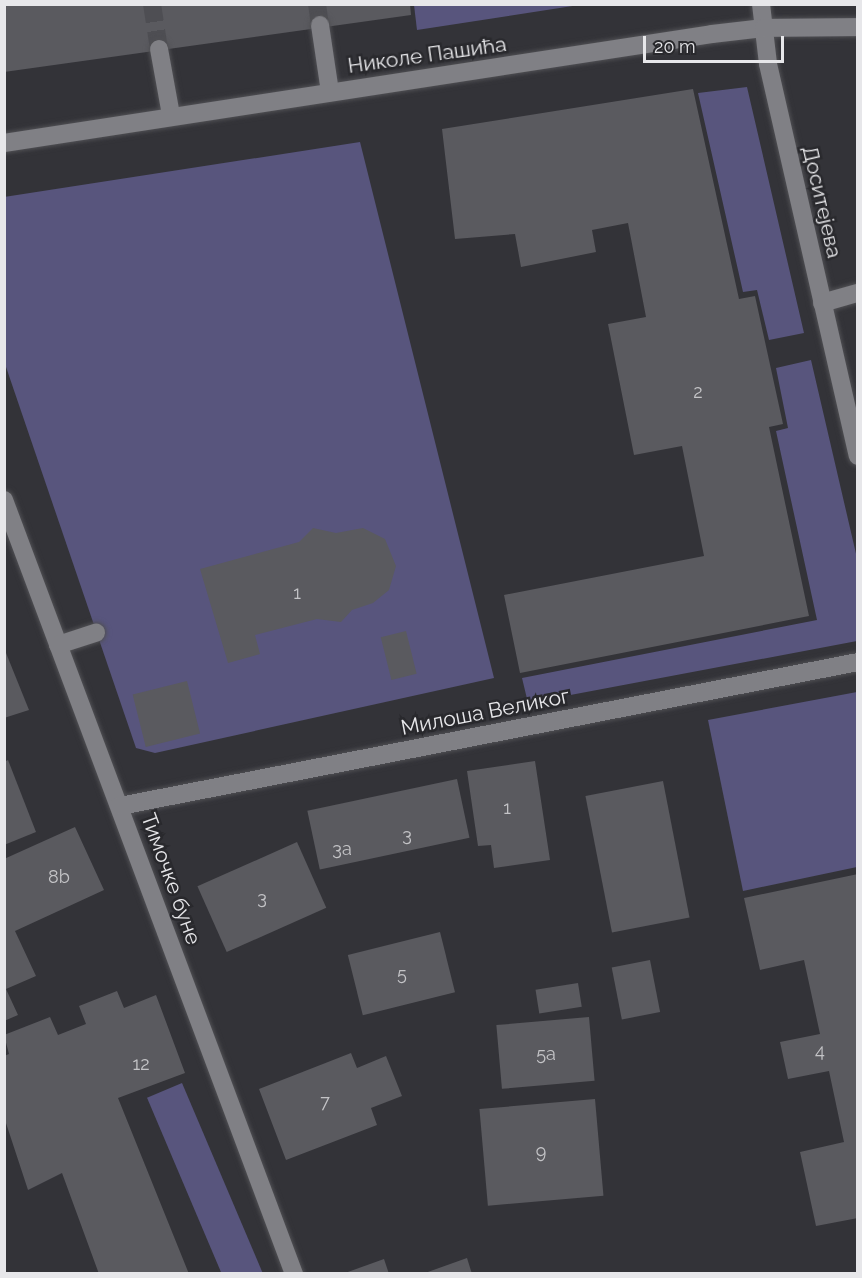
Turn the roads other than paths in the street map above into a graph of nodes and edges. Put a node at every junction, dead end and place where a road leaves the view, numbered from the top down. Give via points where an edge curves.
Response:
1 (761, 4) edge
2 (320, 25) tunnel mouth
3 (858, 27) edge
4 (764, 28) junction
5 (159, 50) tunnel mouth
6 (330, 92) junction
7 (171, 115) junction
8 (4, 143) edge
9 (858, 293) edge
10 (822, 303) junction
11 (858, 456) edge
12 (4, 500) edge
13 (96, 633) dead end
14 (58, 645) junction
15 (858, 662) edge
16 (120, 807) junction
17 (294, 1274) edge

1 - 4 street, Доситејева
2 - 6 street
3 - 4 street, Николе Пашића
4 - 6 street, Николе Пашића
4 - 10 street, Доситејева via 768,63
5 - 7 street
6 - 7 street, Николе Пашића
7 - 8 street, Николе Пашића
9 - 10 street
10 - 11 street, Доситејева
12 - 14 street, Тимочке буне
13 - 14 street
14 - 16 street, Тимочке буне
15 - 16 street, Милоша Великог
16 - 17 street, Тимочке буне

